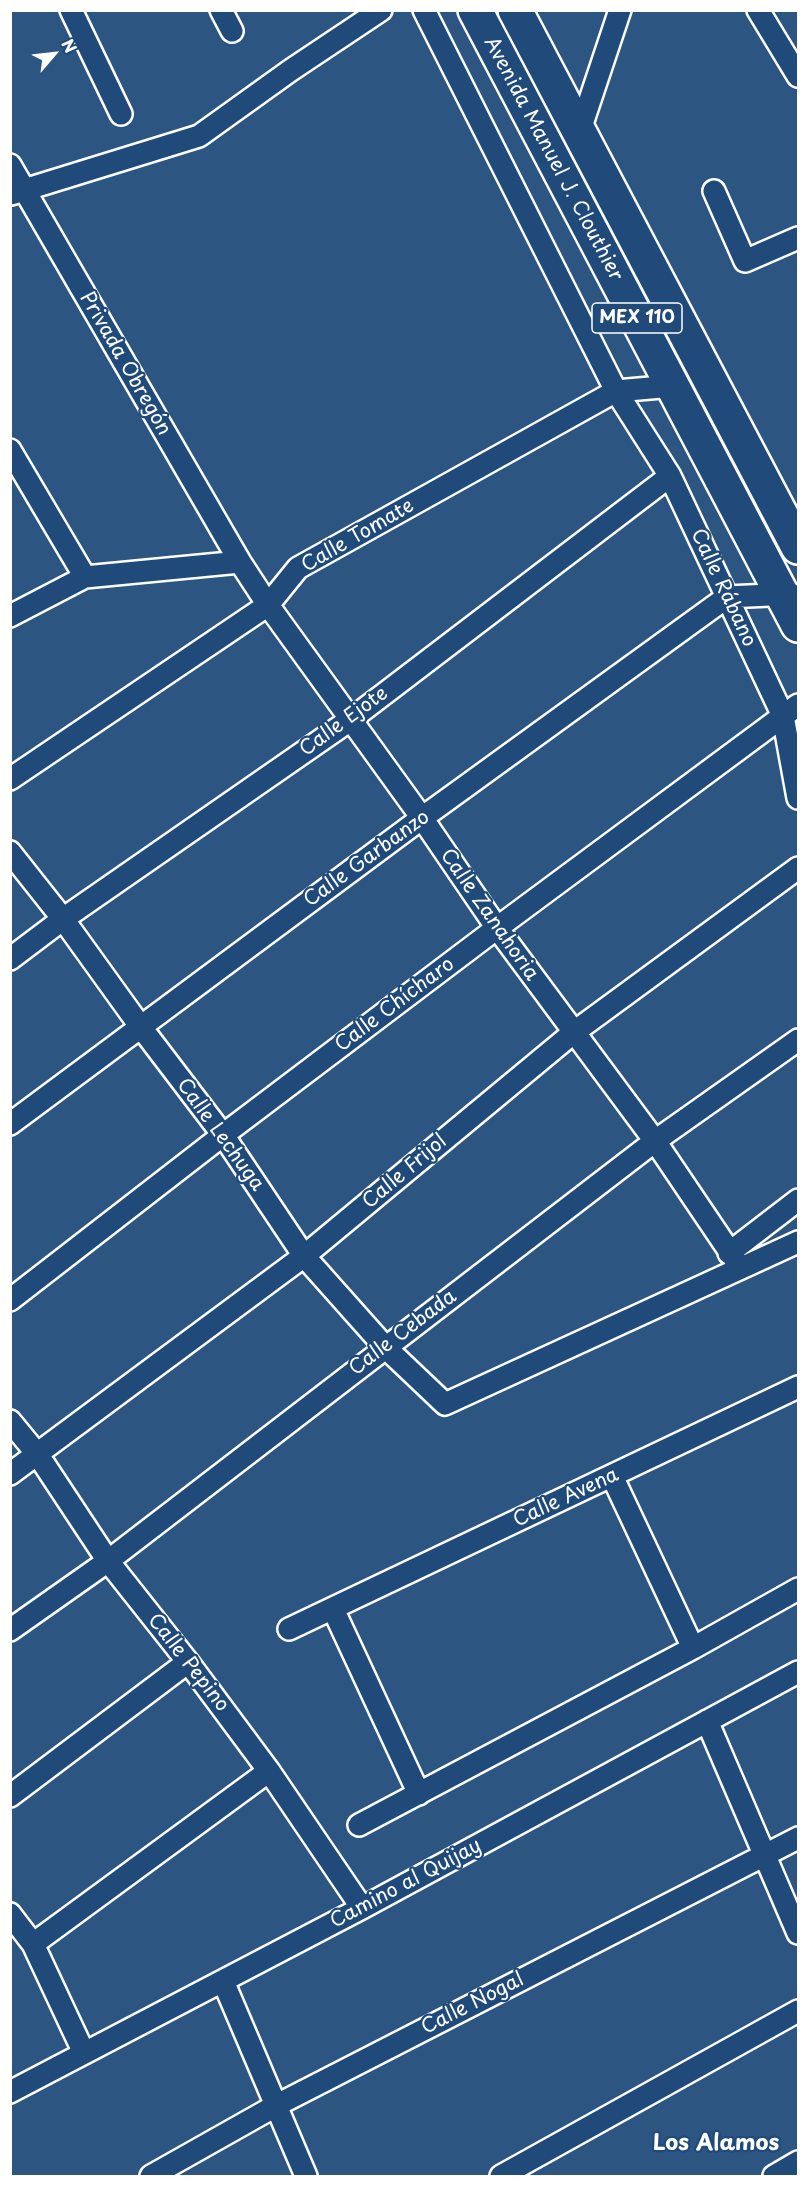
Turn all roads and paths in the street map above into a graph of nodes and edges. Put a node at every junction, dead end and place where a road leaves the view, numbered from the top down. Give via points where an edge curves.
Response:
1 (71, 10) edge
2 (221, 10) edge
3 (381, 10) edge
4 (424, 10) edge
5 (475, 10) edge
6 (515, 10) edge
7 (620, 10) edge
8 (758, 10) edge
9 (232, 31) dead end
10 (798, 76) edge
11 (120, 114) dead end
12 (579, 133) junction
13 (10, 165) edge
14 (714, 191) dead end
15 (17, 192) edge
16 (798, 238) edge
17 (673, 386) junction
18 (616, 391) junction
19 (10, 450) edge
20 (670, 476) junction
21 (798, 547) edge
22 (240, 562) junction
23 (85, 576) junction
24 (791, 594) edge
25 (727, 597) junction
26 (268, 605) junction
27 (10, 616) edge
28 (798, 625) edge
29 (791, 710) edge
30 (350, 720) junction
31 (10, 779) edge
32 (798, 798) edge
33 (422, 818) junction
34 (10, 852) edge
35 (798, 868) edge
36 (63, 919) junction
37 (497, 928) junction
38 (10, 959) edge
39 (140, 1026) junction
40 (573, 1033) junction
41 (798, 1040) edge
42 (10, 1124) edge
43 (223, 1135) junction
44 (655, 1141) junction
45 (798, 1200) edge
46 (798, 1242) edge
47 (304, 1256) junction
48 (735, 1260) junction
49 (10, 1300) edge
50 (385, 1347) junction
51 (798, 1387) edge
52 (10, 1421) edge
53 (38, 1455) junction
54 (10, 1474) edge
55 (612, 1476) junction
56 (108, 1561) junction
57 (798, 1589) edge
58 (333, 1609) junction
59 (289, 1629) dead end
60 (10, 1630) edge
61 (693, 1648) junction
62 (188, 1662) junction
63 (798, 1672) edge
64 (707, 1721) junction
65 (270, 1771) junction
66 (419, 1794) junction
67 (10, 1796) edge
68 (358, 1825) dead end
69 (798, 1838) edge
70 (764, 1856) junction
71 (362, 1908) junction
72 (10, 1914) edge
73 (798, 1933) edge
74 (33, 1944) junction
75 (223, 1981) junction
76 (798, 2011) edge
77 (84, 2053) junction
78 (10, 2092) edge
79 (277, 2105) junction
80 (798, 2162) edge
81 (151, 2176) edge
82 (306, 2176) edge
83 (501, 2176) edge
84 (774, 2176) edge

1 - 11 street
2 - 9 street
3 - 15 street via 199,136
4 - 18 street, Calle Rábano
5 - 17 main road, Avenida Manuel J. Clouthier / MEX 110
6 - 12 main road, Avenida Manuel J. Clouthier / MEX 110
7 - 12 street
8 - 10 street
12 - 21 main road, Avenida Manuel J. Clouthier / MEX 110
13 - 15 street, Privada Obregón
14 - 16 street via 745,261
15 - 22 street, Privada Obregón
17 - 18 street, Calle Tomate
17 - 24 main road, Avenida Manuel J. Clouthier / MEX 110
18 - 20 street, Calle Rábano
18 - 26 street, Calle Tomate via 298,568
19 - 23 street
20 - 25 street, Calle Rábano
20 - 30 street, Calle Ejote
22 - 23 street
22 - 26 street, Calle Zanahoria
23 - 27 street
24 - 25 street
24 - 28 main road, Avenida Manuel J. Clouthier / MEX 110
25 - 29 street, Calle Rábano
25 - 33 street, Calle Garbanzo
26 - 30 street, Calle Zanahoria
26 - 31 street, Calle Tomate
29 - 32 street, Calle Rábano
29 - 37 street, Calle Chícharo
30 - 33 street, Calle Zanahoria
30 - 36 street, Calle Ejote
33 - 37 street, Calle Zanahoria
33 - 39 street, Calle Garbanzo
34 - 36 street, Calle Lechuga
35 - 40 street, Calle Frijol
36 - 38 street, Calle Ejote
36 - 39 street, Calle Lechuga
37 - 40 street, Calle Zanahoria
37 - 43 street, Calle Chícharo
39 - 42 street, Calle Garbanzo
39 - 43 street, Calle Lechuga
40 - 44 street, Calle Zanahoria
40 - 47 street, Calle Frijol
41 - 44 street, Calle Cebada
43 - 47 street, Calle Lechuga
43 - 49 street, Calle Chícharo
44 - 48 street, Calle Zanahoria
44 - 50 street, Calle Cebada
45 - 48 street
46 - 48 street
47 - 50 street, Calle Lechuga
47 - 53 street, Calle Frijol
48 - 50 street, Calle Lechuga via 445,1404
50 - 56 street, Calle Cebada
51 - 55 street, Calle Avena
52 - 53 street, Calle Pepino
53 - 54 street, Calle Frijol
53 - 56 street, Calle Pepino
55 - 58 street, Calle Avena
55 - 61 street
56 - 60 street, Calle Cebada
56 - 62 street, Calle Pepino
57 - 61 street
58 - 59 street, Calle Avena
58 - 66 street
61 - 66 street
62 - 65 street, Calle Pepino
62 - 67 street
63 - 64 street, Camino al Quijay
64 - 70 street
64 - 71 street, Camino al Quijay
65 - 71 street, Calle Pepino
65 - 74 street
66 - 68 street
69 - 70 street, Calle Nogal
70 - 73 street
70 - 79 street, Calle Nogal
71 - 75 street, Camino al Quijay
72 - 74 street
74 - 77 street
75 - 77 street, Camino al Quijay
75 - 79 street
76 - 83 street
77 - 78 street, Camino al Quijay
79 - 81 street, Calle Nogal
79 - 82 street
80 - 84 street

